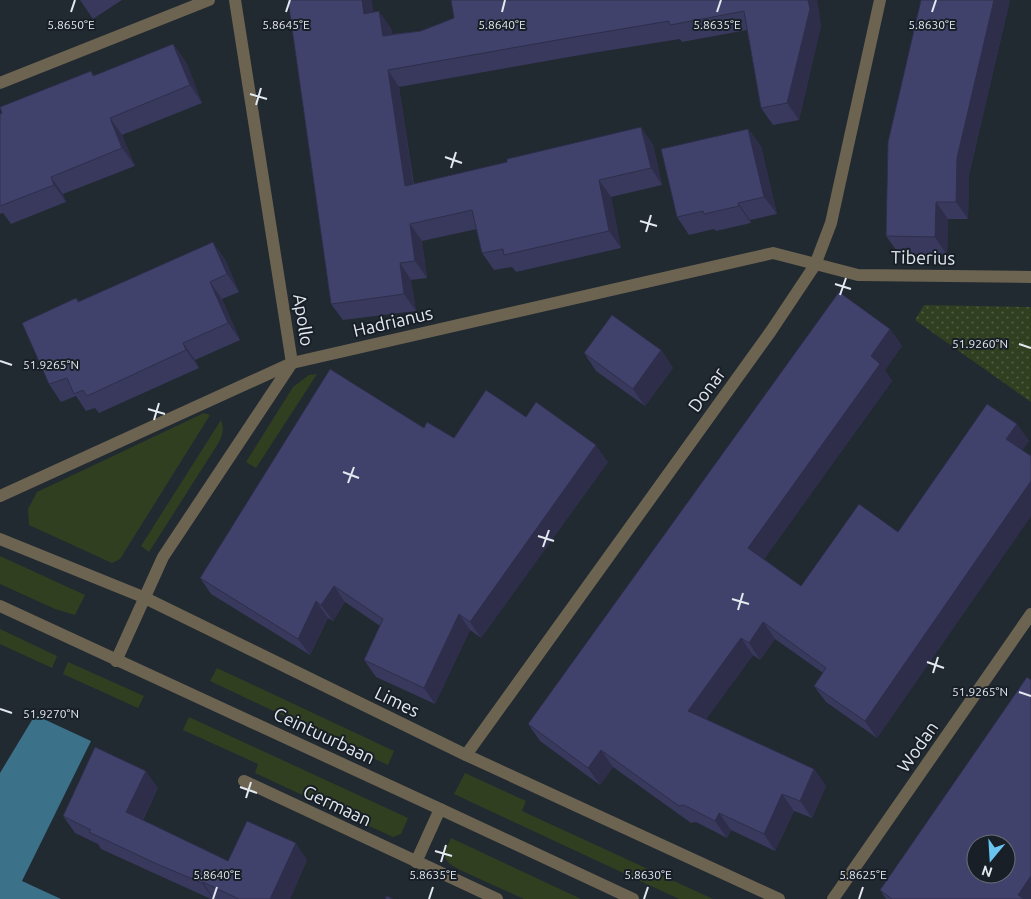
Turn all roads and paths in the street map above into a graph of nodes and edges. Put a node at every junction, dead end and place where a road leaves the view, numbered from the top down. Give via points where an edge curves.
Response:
1 (209, 0) edge
2 (235, 0) edge
3 (880, 0) edge
4 (0, 83) edge
5 (815, 265) junction
6 (1031, 277) edge
7 (292, 363) junction
8 (0, 496) edge
9 (0, 539) edge
10 (143, 597) junction
11 (0, 606) edge
12 (1031, 614) edge
13 (116, 661) junction
14 (466, 756) junction
15 (244, 781) dead end
16 (440, 808) junction
17 (416, 862) junction
18 (497, 899) edge
19 (632, 899) edge
20 (779, 899) edge
21 (833, 899) edge

1 - 4 street
2 - 7 street, Apollo
3 - 5 street, Donar via 831,223
5 - 6 street, Tiberius via 858,275
5 - 7 street, Hadrianus via 773,253
5 - 14 street, Donar
7 - 8 street, Hadrianus
7 - 10 street, Apollo via 163,557
9 - 10 street, Limes
10 - 13 street, Apollo
10 - 14 street, Limes
11 - 13 street, Ceintuurbaan
12 - 21 street, Wodan
13 - 16 street, Ceintuurbaan
14 - 20 street, Limes
15 - 17 street, Germaan
16 - 17 street
16 - 19 street, Ceintuurbaan
17 - 18 street, Germaan

